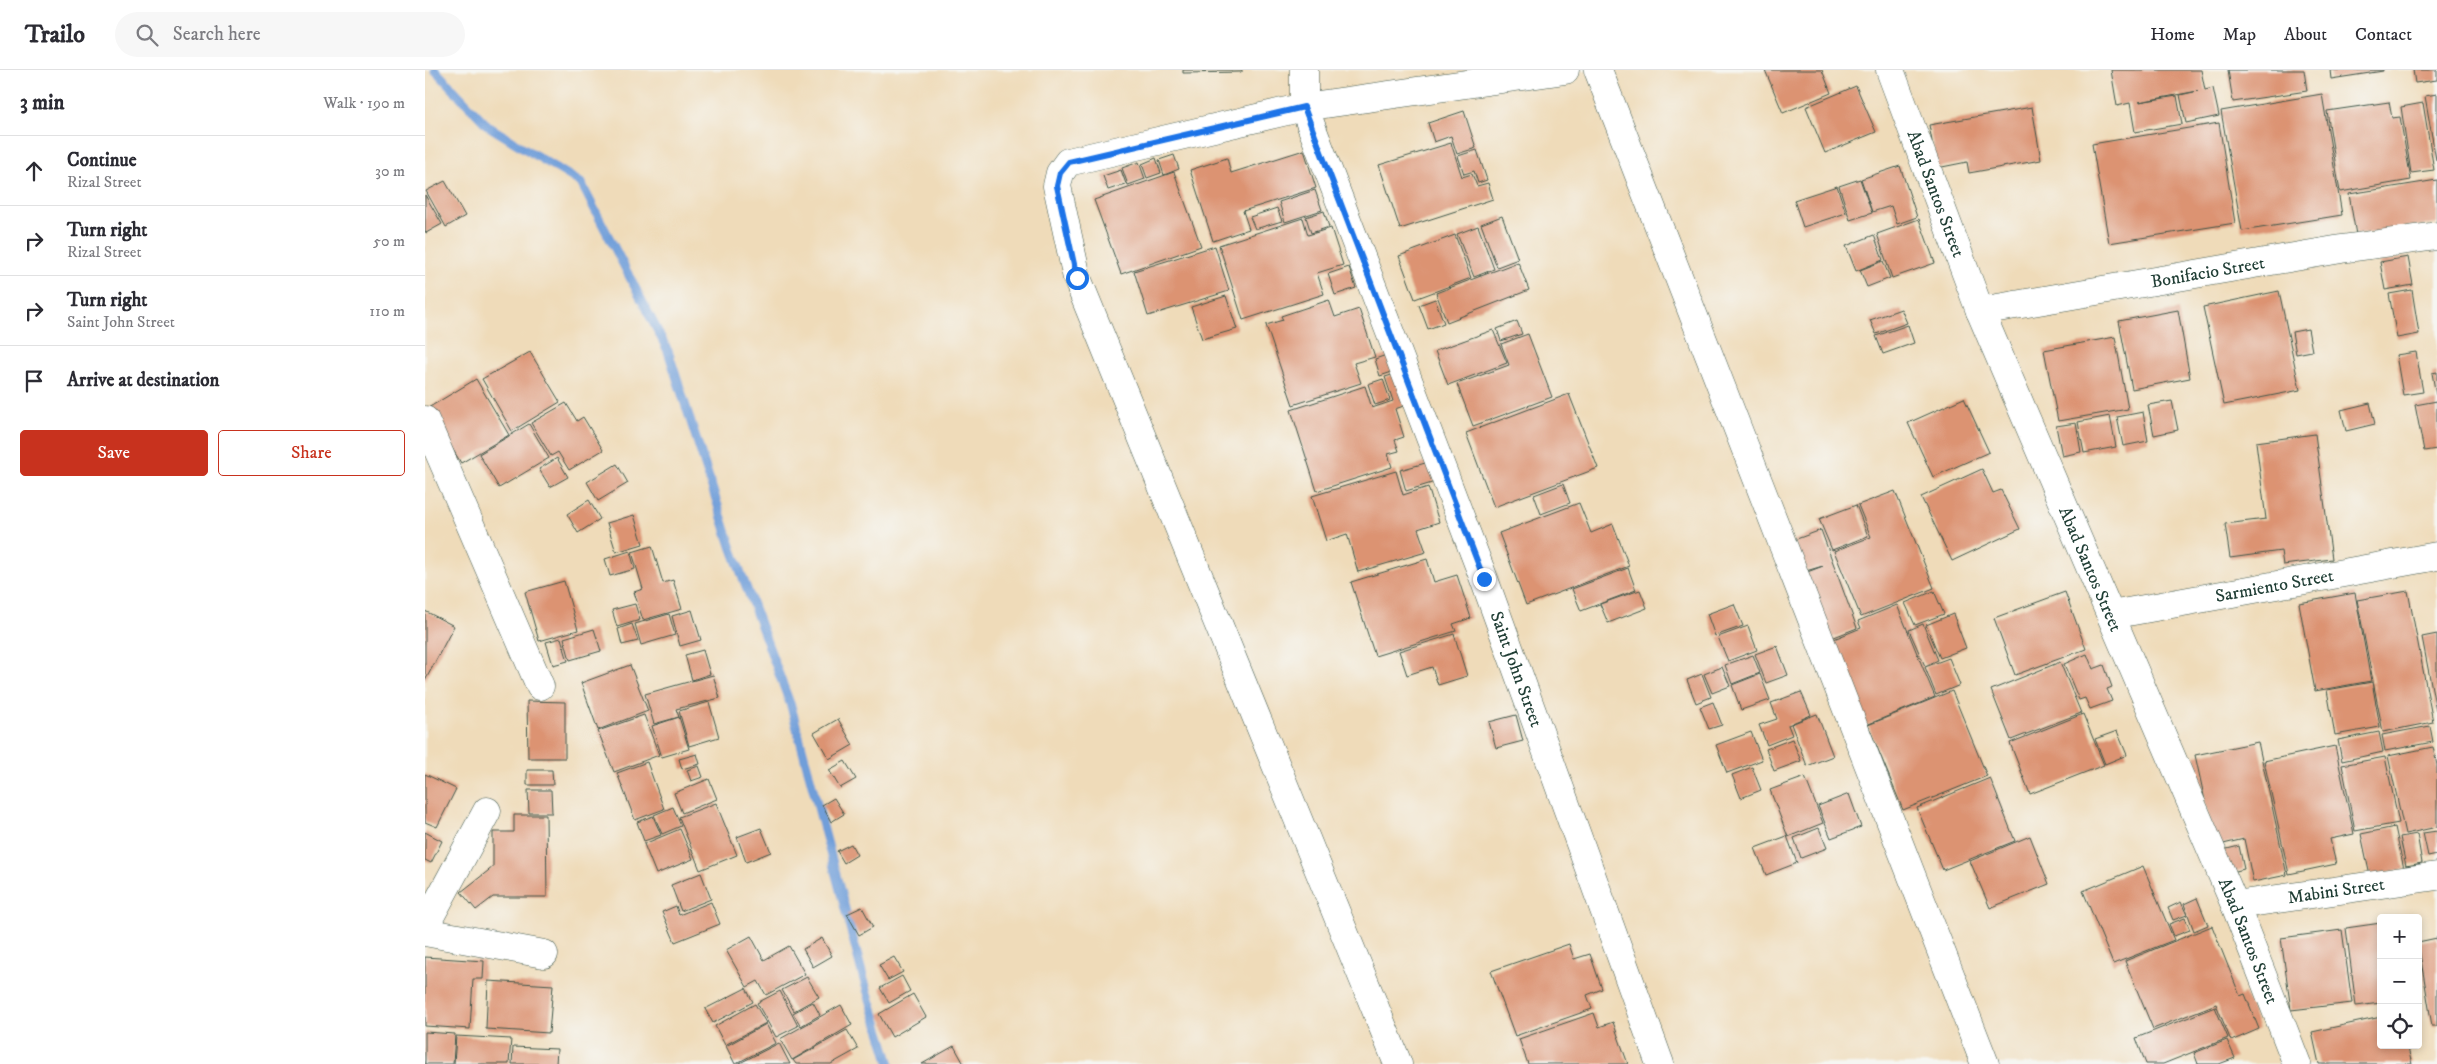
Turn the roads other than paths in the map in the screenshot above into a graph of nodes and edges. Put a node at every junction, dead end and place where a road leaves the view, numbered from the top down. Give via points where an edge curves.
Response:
1 (1304, 70) edge
2 (1565, 70) edge
3 (1598, 70) edge
4 (1890, 70) edge
5 (1304, 107) junction
6 (2437, 236) edge
7 (1980, 311) junction
8 (425, 420) edge
9 (2437, 556) edge
10 (2111, 615) junction
11 (540, 686) dead end
12 (487, 811) dead end
13 (2437, 876) edge
14 (2235, 904) junction
15 (425, 926) edge
16 (425, 932) edge
17 (544, 954) dead end
18 (1398, 1064) edge
19 (1660, 1064) edge
20 (1985, 1064) edge
21 (2297, 1064) edge

1 - 5 street
2 - 5 street
3 - 20 street
4 - 7 street, Abad Santos Street
5 - 18 street via 1069,162 1060,173 1057,186 1077,278
5 - 19 street, Saint John Street via 1487,588
6 - 7 street, Bonifacio Street
7 - 10 street, Abad Santos Street
8 - 11 street
9 - 10 street, Sarmiento Street
10 - 14 street, Abad Santos Street
12 - 15 street
13 - 14 street, Mabini Street
14 - 21 street, Abad Santos Street
16 - 17 street

